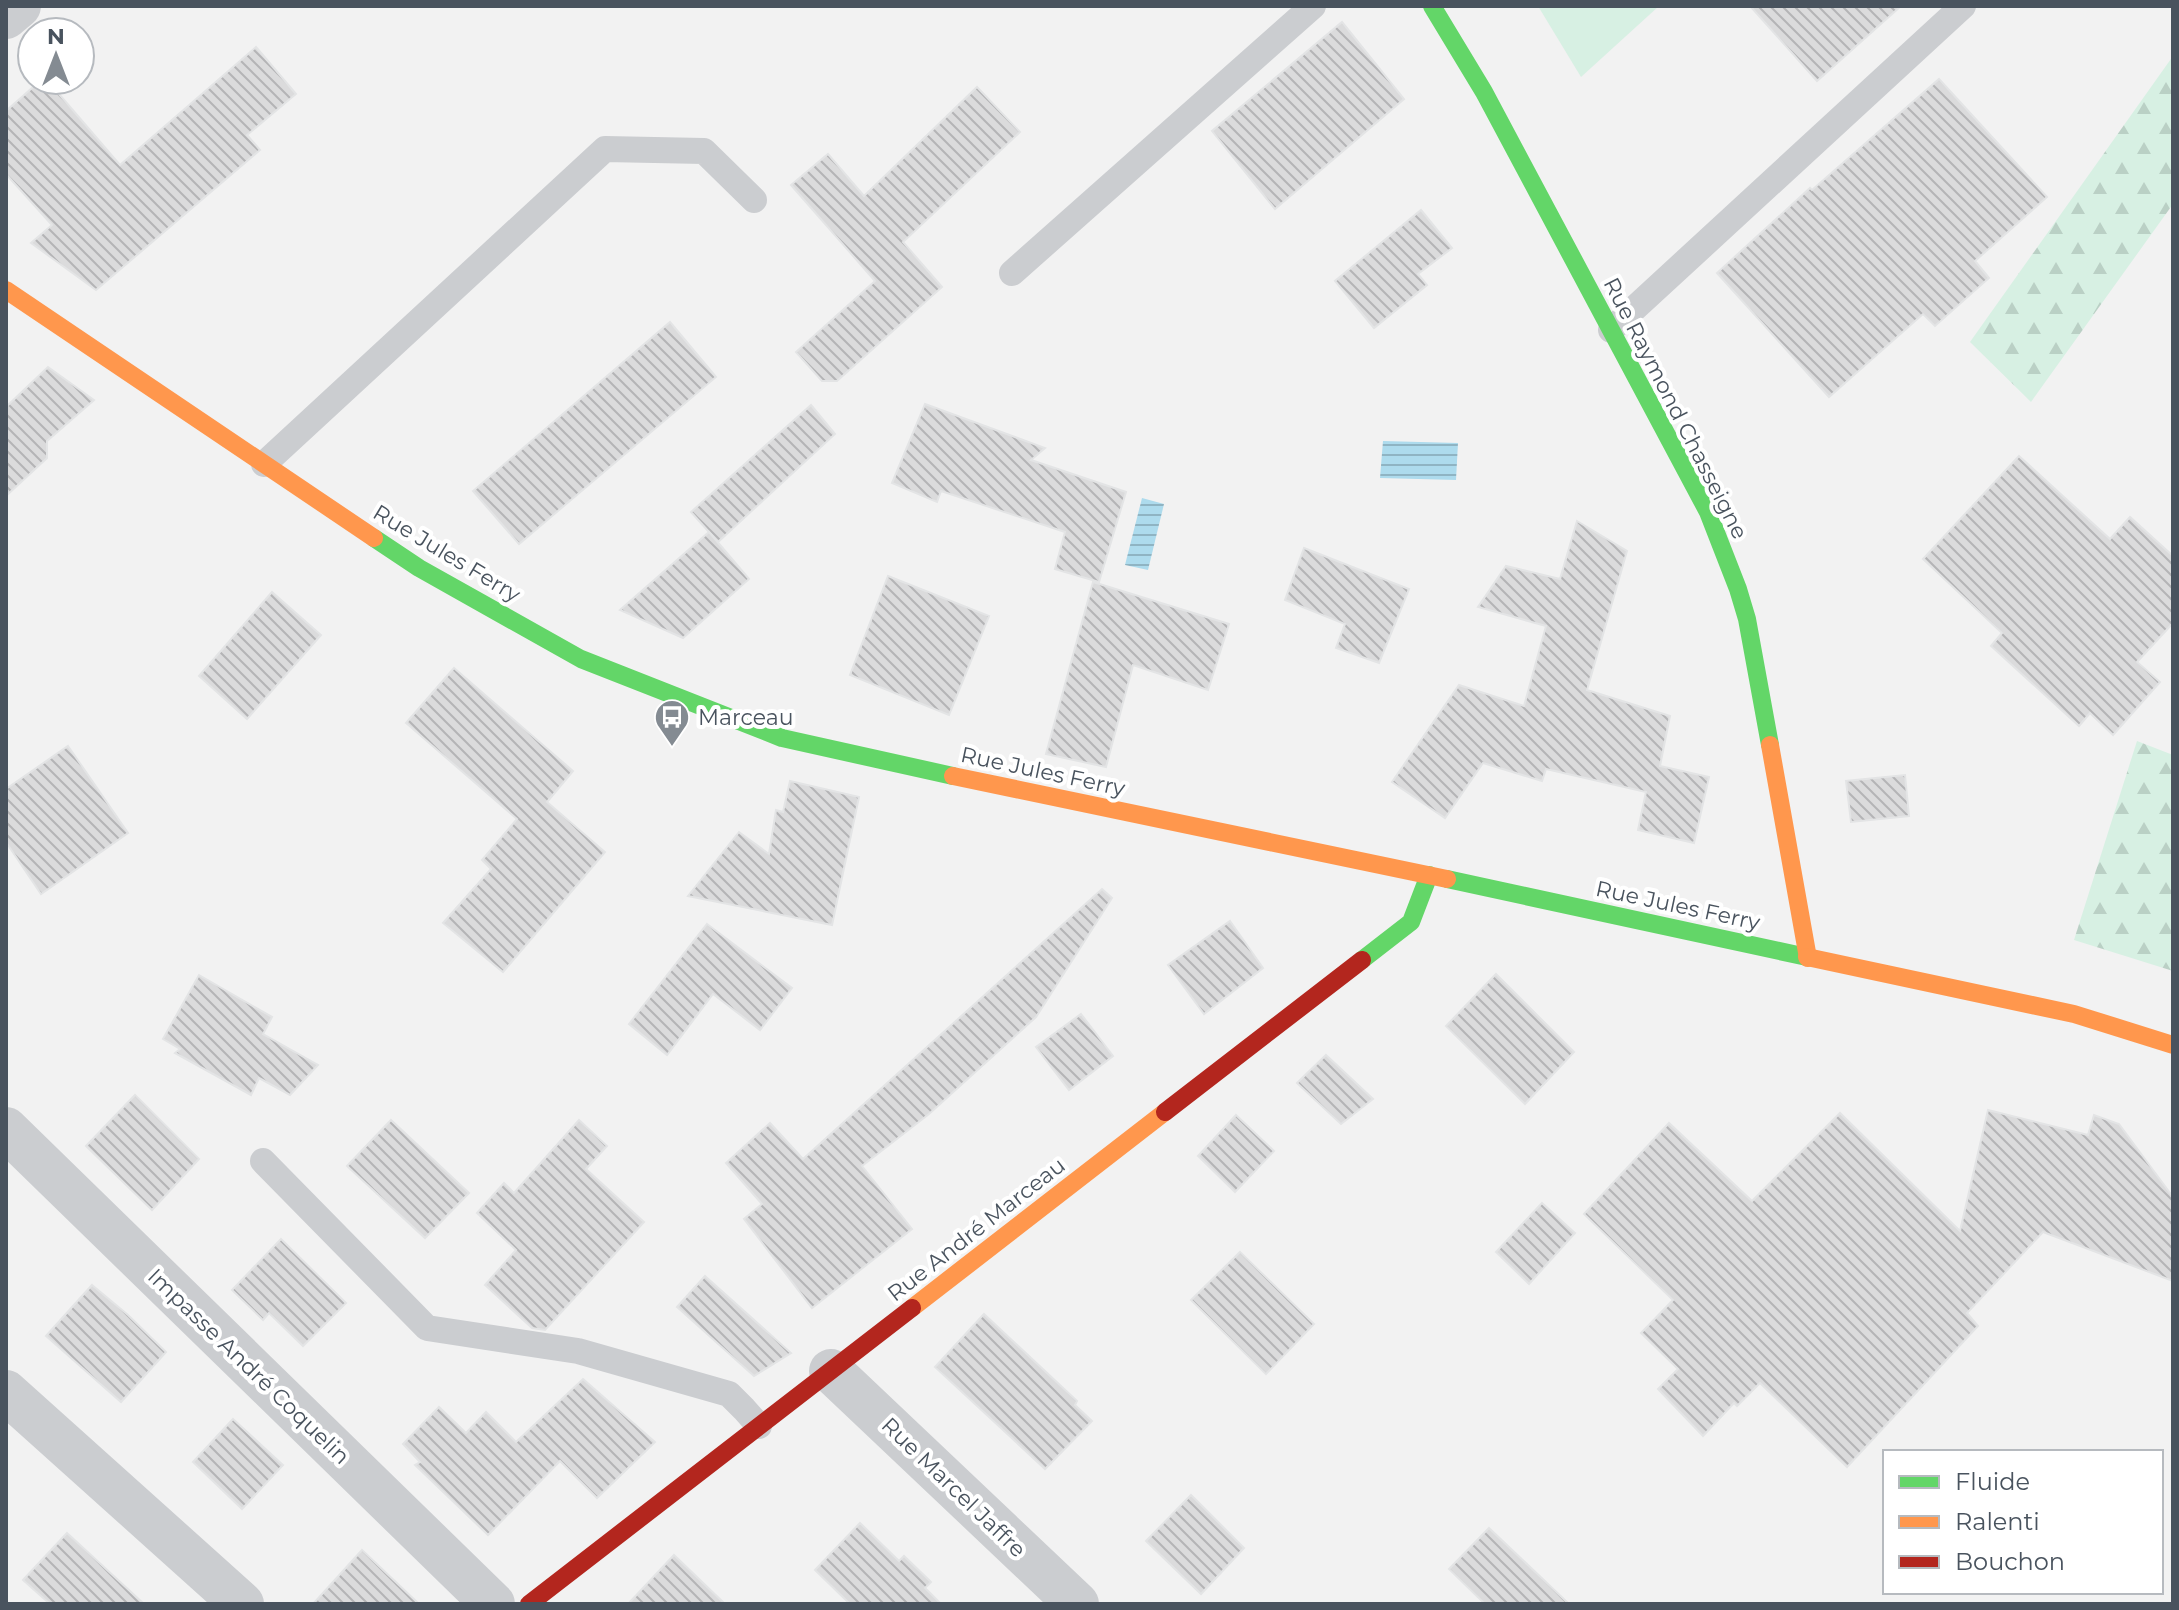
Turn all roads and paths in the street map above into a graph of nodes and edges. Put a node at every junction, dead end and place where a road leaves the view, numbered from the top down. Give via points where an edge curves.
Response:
1 (19, 6) edge
2 (1313, 6) edge
3 (1432, 6) edge
4 (1963, 6) edge
5 (6, 17) edge
6 (754, 200) dead end
7 (1012, 273) dead end
8 (6, 290) edge
9 (1611, 330) junction
10 (264, 464) junction
11 (1429, 875) junction
12 (1808, 958) junction
13 (2173, 1045) edge
14 (6, 1129) edge
15 (263, 1161) dead end
16 (831, 1371) junction
17 (6, 1392) edge
18 (759, 1426) junction
19 (242, 1604) edge
20 (493, 1604) edge
21 (529, 1604) edge
22 (1077, 1604) edge

1 - 5 street
2 - 7 lane
3 - 9 street, Rue Raymond Chasseigne
4 - 9 lane
6 - 10 lane via 704,151 605,149
8 - 10 street, Rue Jules Ferry
9 - 12 street, Rue Raymond Chasseigne via 1708,512 1738,589
10 - 11 street, Rue Jules Ferry via 419,568 581,659 782,738
11 - 12 street, Rue Jules Ferry
11 - 16 street, Rue André Marceau via 1411,922
12 - 13 street, Rue Jules Ferry via 2074,1014
14 - 20 street, Impasse André Coquelin
15 - 18 lane via 427,1328 578,1351 729,1394
16 - 18 street, Rue André Marceau
16 - 22 street, Rue Marcel Jaffre
17 - 19 street
18 - 21 street, Rue André Marceau

